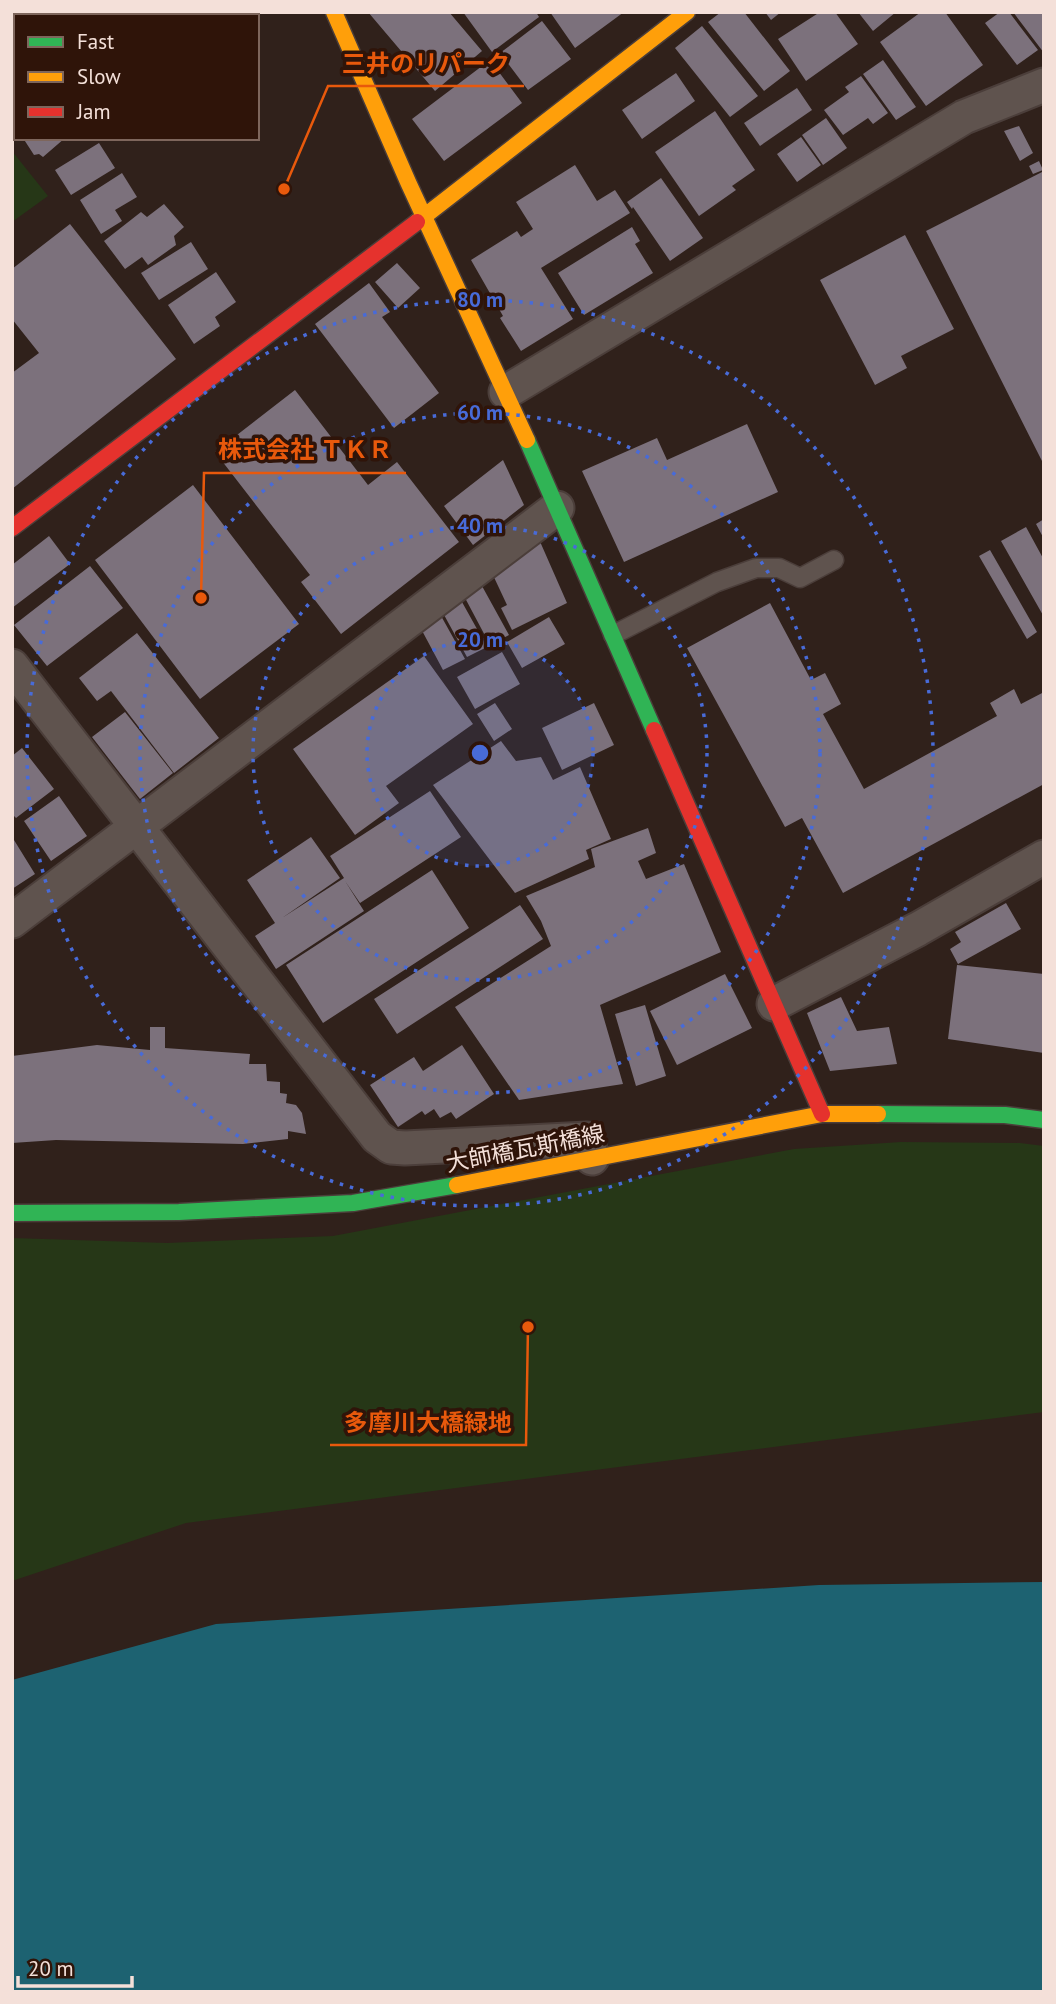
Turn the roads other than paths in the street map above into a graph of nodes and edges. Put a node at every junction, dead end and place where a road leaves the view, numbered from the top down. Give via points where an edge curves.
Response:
1 (334, 12) edge
2 (687, 12) edge
3 (1044, 85) edge
4 (424, 217) junction
5 (506, 392) junction
6 (557, 508) junction
7 (12, 528) edge
8 (834, 560) dead end
9 (613, 635) junction
10 (12, 666) edge
11 (137, 827) junction
12 (1044, 857) edge
13 (12, 921) edge
14 (774, 1003) junction
15 (822, 1114) junction
16 (1044, 1120) edge
17 (592, 1158) junction
18 (12, 1213) edge

1 - 4 street
2 - 4 street
3 - 5 street via 964,117
4 - 5 street
4 - 7 street
5 - 6 street
6 - 9 street
6 - 11 street
8 - 9 lane via 800,578 779,568 756,568 717,582
9 - 14 street
10 - 11 street
11 - 13 street
11 - 17 street via 377,1137 391,1147 405,1148 587,1139
12 - 14 street
14 - 15 street
15 - 16 street, 大師橋瓦斯橋線 via 1005,1115
15 - 17 street, 大師橋瓦斯橋線
17 - 18 street, 大師橋瓦斯橋線 via 353,1203 179,1212

